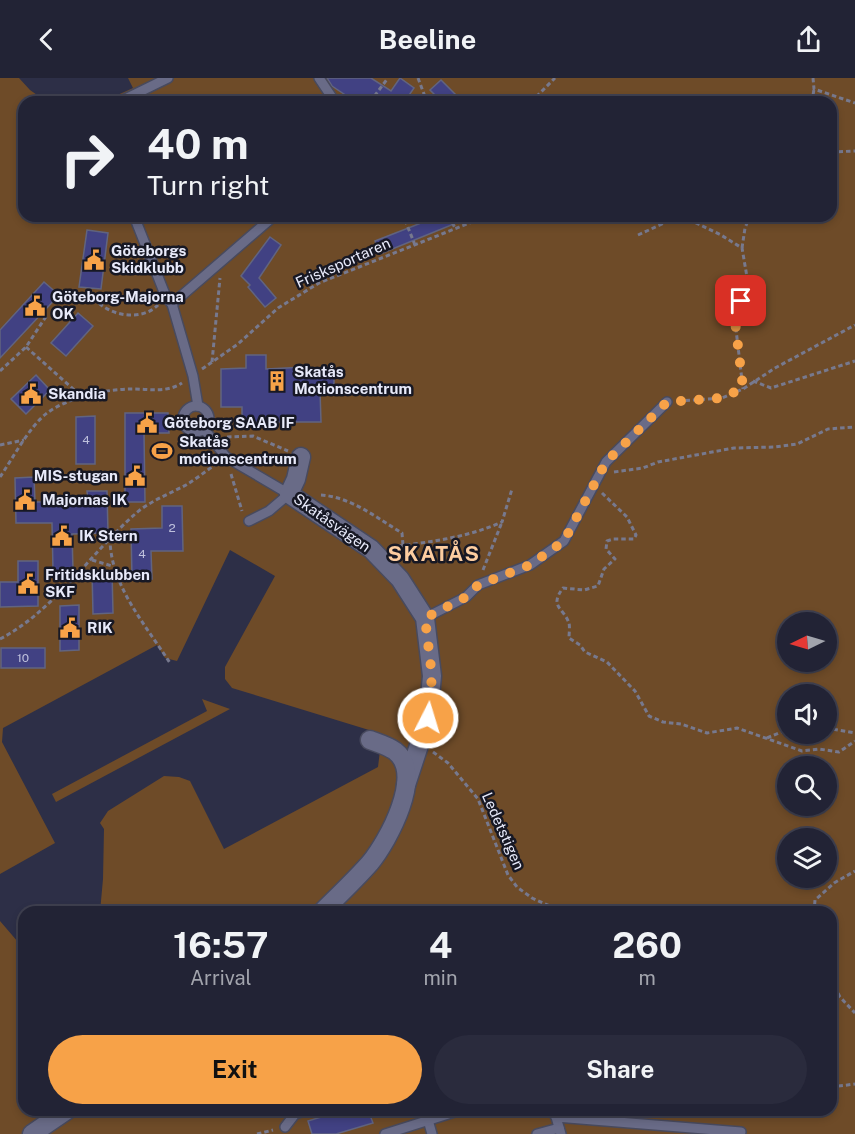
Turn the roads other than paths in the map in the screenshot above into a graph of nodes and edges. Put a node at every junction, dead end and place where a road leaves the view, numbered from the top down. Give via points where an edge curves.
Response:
1 (168, 78) edge
2 (319, 78) edge
3 (131, 96) edge
4 (331, 96) edge
5 (136, 222) edge
6 (267, 222) edge
7 (169, 301) junction
8 (667, 402) road end
9 (198, 406) junction
10 (204, 429) junction
11 (301, 458) dead end
12 (294, 497) junction
13 (249, 521) dead end
14 (425, 618) junction
15 (370, 740) dead end
16 (406, 785) junction
17 (328, 906) edge
18 (58, 1116) edge
19 (293, 1116) edge
20 (441, 1116) edge
21 (554, 1116) edge
22 (574, 1116) edge
23 (428, 1120) junction
24 (285, 1127) dead end
25 (560, 1131) edge
26 (741, 1132) dead end
27 (32, 1134) edge
28 (385, 1134) edge
29 (432, 1134) edge
30 (537, 1134) edge

1 - 3 lane
2 - 4 lane
5 - 7 lane
6 - 7 lane
7 - 9 lane via 193,376
8 - 14 lane via 606,462 564,541 530,565 478,585 466,597
9 - 10 lane via 208,414
9 - 10 lane via 186,410 183,423 192,431
10 - 12 lane via 226,457
11 - 12 street, Skatåsvägen
12 - 13 lane
12 - 14 street, Skatåsvägen via 371,549 400,579
14 - 16 street, Skatåsvägen via 431,665 430,708 422,744
15 - 16 street, Skatåsvägen via 396,751 406,766
16 - 17 street, Skatåsvägen via 398,813 379,850
18 - 27 street
19 - 24 lane
20 - 23 lane
21 - 25 lane
22 - 26 lane
23 - 28 lane
23 - 29 lane
25 - 30 lane

